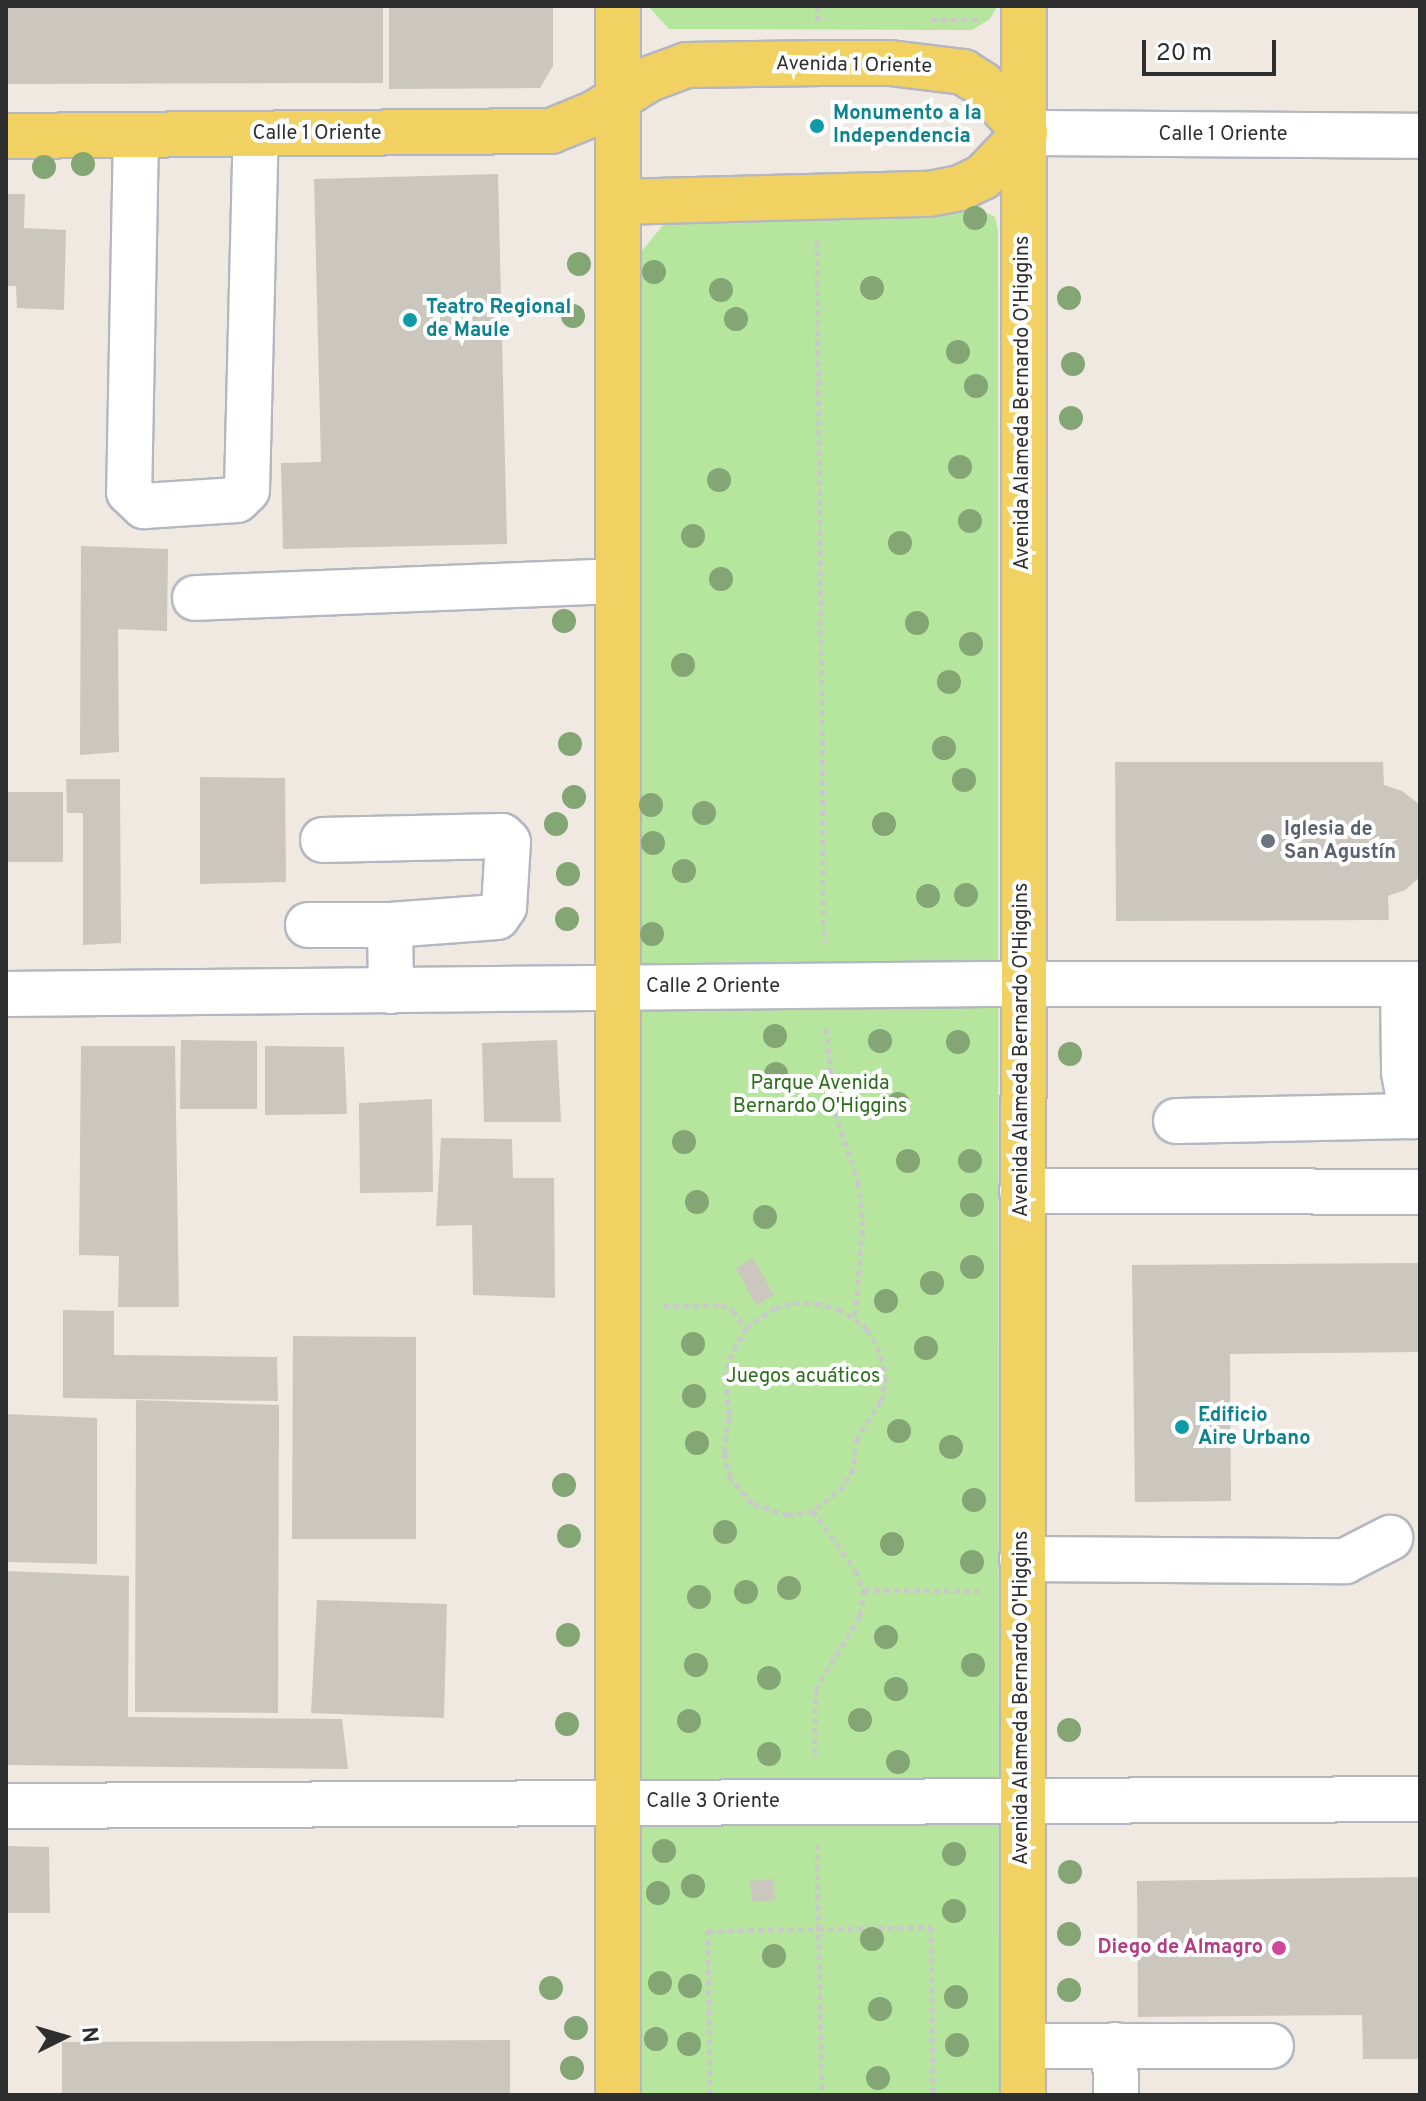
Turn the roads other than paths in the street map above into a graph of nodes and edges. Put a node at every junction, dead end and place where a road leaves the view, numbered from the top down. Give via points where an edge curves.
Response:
1 (618, 6) edge
2 (1024, 6) edge
3 (618, 97) junction
4 (1025, 133) junction
5 (256, 134) junction
6 (136, 135) junction
7 (6, 136) edge
8 (1420, 136) edge
9 (618, 202) junction
10 (618, 581) junction
11 (195, 598) dead end
12 (323, 840) dead end
13 (308, 925) dead end
14 (390, 925) junction
15 (1022, 984) junction
16 (1412, 984) edge
17 (619, 988) junction
18 (391, 991) junction
19 (6, 994) edge
20 (1416, 1116) edge
21 (1176, 1121) dead end
22 (1022, 1191) junction
23 (1420, 1192) edge
24 (1390, 1538) dead end
25 (1021, 1575) junction
26 (1420, 1799) edge
27 (1023, 1801) junction
28 (617, 1803) junction
29 (6, 1806) edge
30 (1115, 2045) junction
31 (1024, 2046) junction
32 (1271, 2046) dead end
33 (618, 2095) edge
34 (1023, 2095) edge
35 (1116, 2095) edge

1 - 3 main road
2 - 4 main road, Avenida Alameda Bernardo O'Higgins
3 - 4 main road, Avenida 1 Oriente via 687,65 925,66 963,72 982,84
3 - 5 main road, Calle 1 Oriente via 551,131
3 - 9 main road
4 - 8 street, Calle 1 Oriente
4 - 9 main road via 983,177 929,194
4 - 15 main road, Avenida Alameda Bernardo O'Higgins
5 - 6 main road, Calle 1 Oriente
5 - 6 street via 247,490 237,500 144,506 129,492
6 - 7 main road, Calle 1 Oriente
9 - 10 main road
10 - 11 street
10 - 17 main road
12 - 14 street via 502,836 508,842 504,907 497,917
13 - 14 street
14 - 18 street
15 - 16 street, Calle 2 Oriente
15 - 17 street, Calle 2 Oriente
15 - 22 main road, Avenida Alameda Bernardo O'Higgins
16 - 20 street via 1404,1072
17 - 18 street, Calle 2 Oriente
17 - 28 main road
18 - 19 street, Calle 2 Oriente
20 - 21 street
22 - 23 street
22 - 25 main road, Avenida Alameda Bernardo O'Higgins
24 - 25 street via 1345,1561
25 - 27 main road, Avenida Alameda Bernardo O'Higgins
26 - 27 street, Calle 3 Oriente
27 - 28 street, Calle 3 Oriente
27 - 31 main road, Avenida Alameda Bernardo O'Higgins
28 - 29 street, Calle 3 Oriente
28 - 33 main road
30 - 31 street
30 - 32 street
30 - 35 street
31 - 34 main road, Avenida Alameda Bernardo O'Higgins

